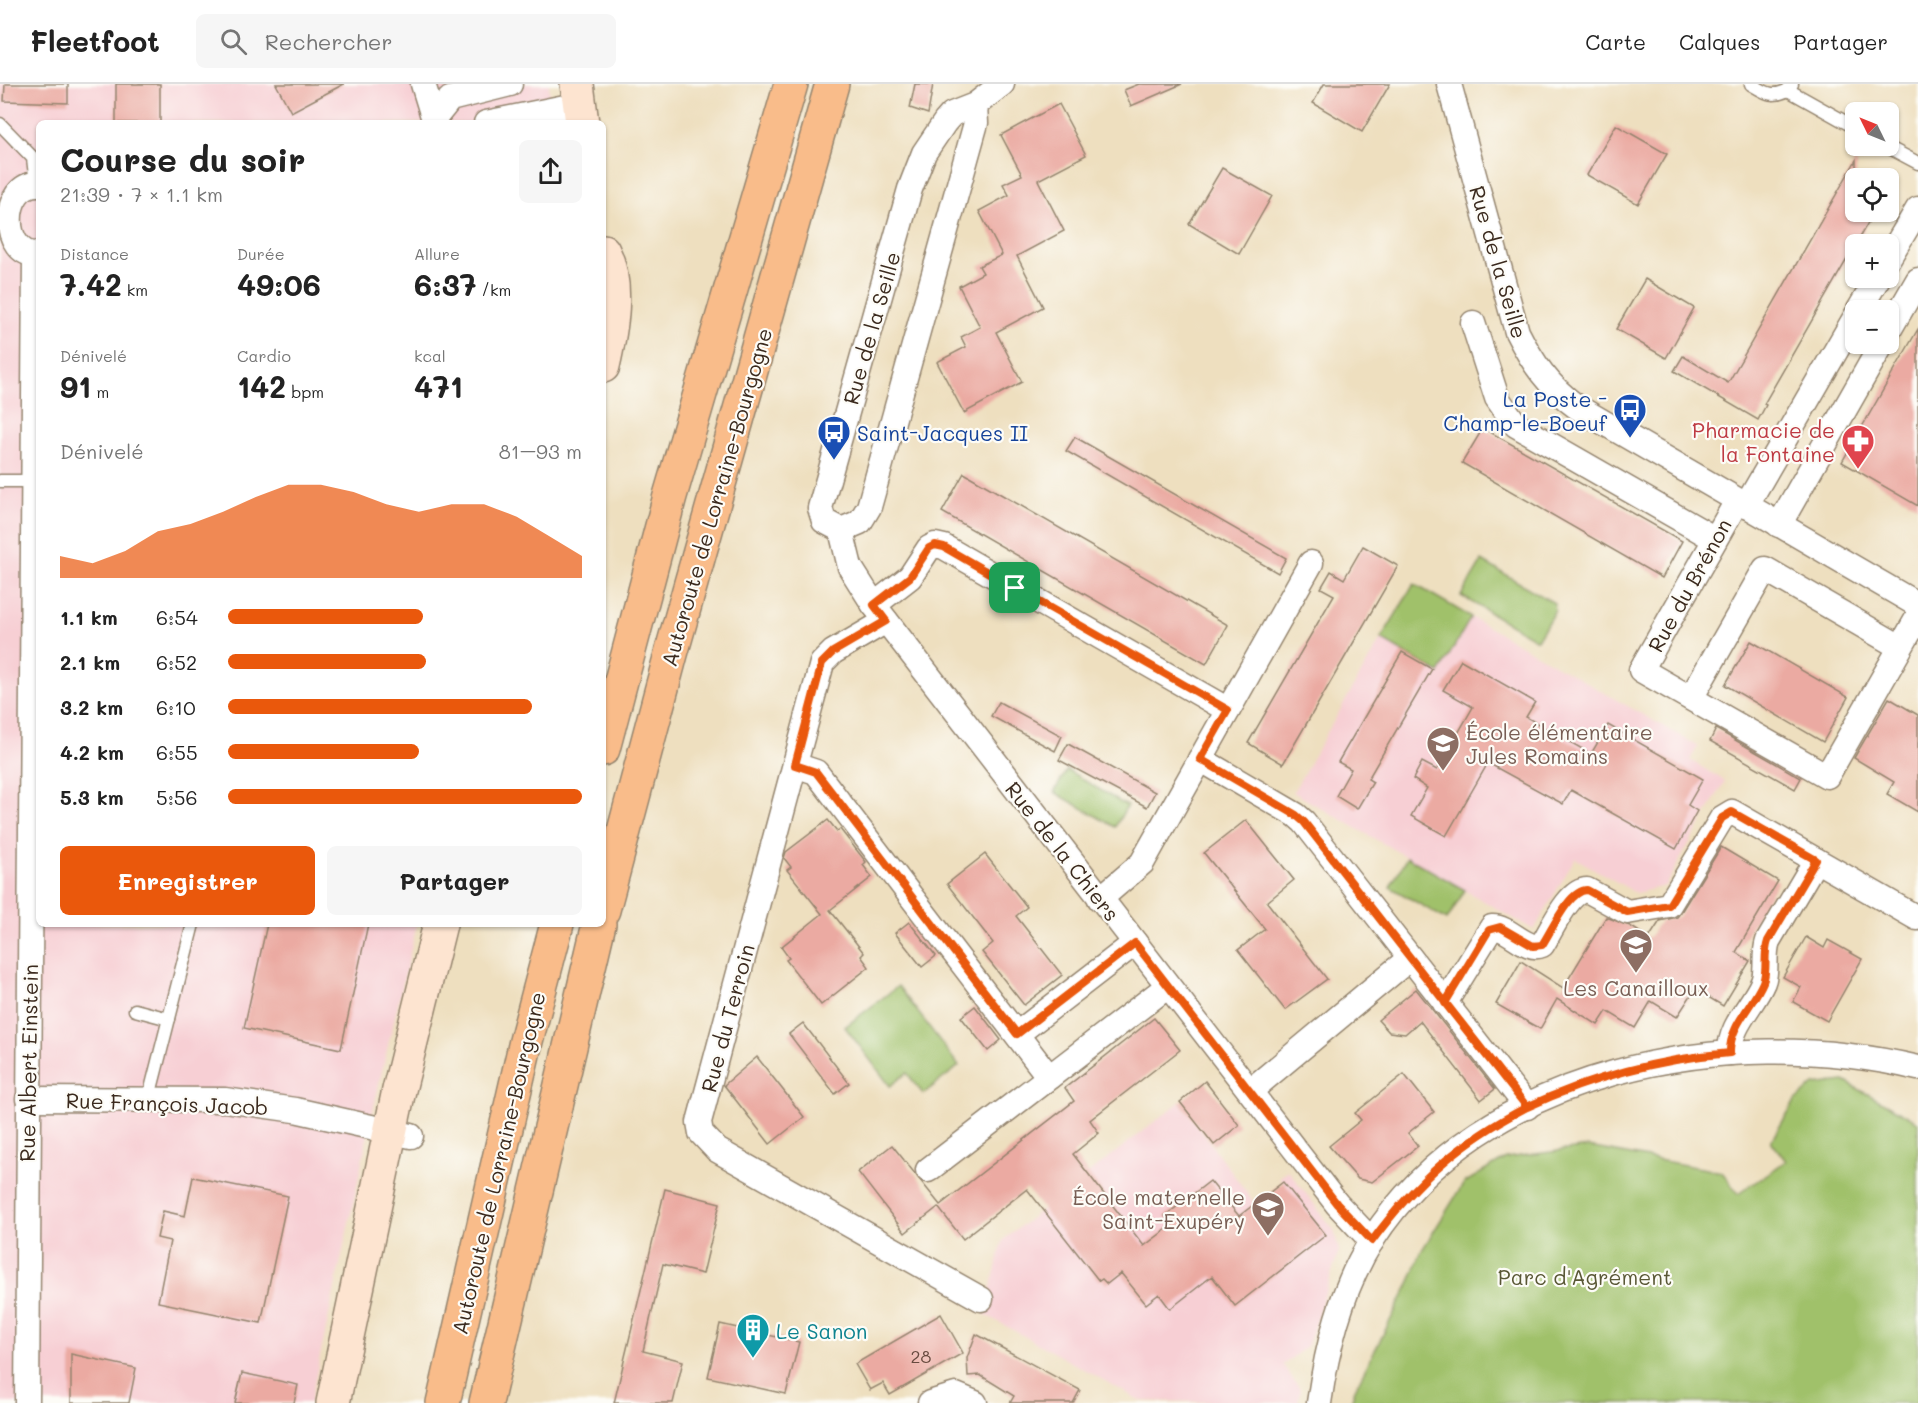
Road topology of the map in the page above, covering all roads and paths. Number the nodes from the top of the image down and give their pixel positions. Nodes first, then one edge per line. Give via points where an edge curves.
1 (423, 84) edge
2 (510, 84) edge
3 (791, 84) edge
4 (832, 84) edge
5 (1449, 84) edge
6 (1751, 84) edge
7 (1790, 87) edge
8 (985, 92) edge
9 (580, 104) edge
10 (432, 120) edge
11 (434, 120) edge
12 (501, 120) edge
13 (1845, 121) edge
14 (0, 124) edge
15 (924, 153) junction
16 (1899, 153) edge
17 (1918, 163) edge
18 (962, 171) junction
19 (36, 178) edge
20 (36, 184) edge
21 (1918, 209) edge
22 (0, 218) edge
23 (1899, 241) edge
24 (36, 254) edge
25 (606, 257) edge
26 (1918, 280) edge
27 (36, 311) edge
28 (1899, 313) edge
29 (1473, 323) dead end
30 (1845, 334) edge
31 (606, 348) edge
32 (1876, 354) edge
33 (0, 481) edge
34 (33, 481) junction
35 (1741, 503) junction
36 (1779, 525) junction
37 (841, 530) junction
38 (1715, 539) junction
39 (1311, 563) dead end
40 (1918, 605) edge
41 (880, 613) junction
42 (1918, 617) edge
43 (1900, 647) junction
44 (1691, 699) junction
45 (1228, 710) junction
46 (606, 738) edge
47 (1200, 759) junction
48 (795, 765) junction
49 (1816, 860) junction
50 (606, 899) edge
51 (1100, 899) junction
52 (1917, 918) edge
53 (192, 927) edge
54 (439, 927) edge
55 (456, 927) edge
56 (556, 927) edge
57 (599, 927) edge
58 (1135, 943) junction
59 (1410, 958) junction
60 (1168, 986) junction
61 (1445, 1003) junction
62 (135, 1010) dead end
63 (169, 1019) junction
64 (1017, 1034) junction
65 (1730, 1053) junction
66 (1918, 1068) edge
67 (1049, 1077) junction
68 (1250, 1091) junction
69 (28, 1099) junction
70 (148, 1101) junction
71 (1527, 1107) junction
72 (401, 1134) junction
73 (928, 1170) dead end
74 (1372, 1241) junction
75 (981, 1299) dead end
76 (27, 1403) edge
77 (333, 1403) edge
78 (356, 1403) edge
79 (443, 1403) edge
80 (486, 1403) edge
81 (930, 1403) edge
82 (975, 1403) edge
83 (1319, 1403) edge

1 - 10 street
2 - 11 street via 450,99
3 - 46 highway, Autoroute de Lorraine-Bourgogne via 670,496
4 - 50 highway, Autoroute de Lorraine-Bourgogne
5 - 35 street, Rue de la Seille via 1517,332 1531,359 1576,407
6 - 7 lane via 1771,96
7 - 13 lane
8 - 15 street, Rue de la Seille via 952,114
8 - 18 street, Rue de la Seille
9 - 12 street
14 - 19 lane via 33,158
15 - 18 street via 941,152
15 - 37 street, Rue de la Seille via 910,189 820,508 824,520
16 - 17 lane
18 - 37 street, Rue de la Seille via 869,507 860,522
20 - 22 street via 18,188 11,194
21 - 23 street
22 - 24 street via 10,243
25 - 31 main road via 611,267 612,294
26 - 28 street
27 - 34 street, Rue Albert Einstein
29 - 38 street via 1497,398 1516,425
30 - 35 street, Rue du Brénon
32 - 36 street
33 - 34 lane
34 - 69 street, Rue Albert Einstein
35 - 36 street, Rue de la Seille
35 - 38 street, Rue du Brénon
36 - 40 street, Rue de la Seille
37 - 41 street via 850,567
38 - 44 street, Rue du Brénon via 1641,670
39 - 45 street
41 - 45 street, Rue du Terroin via 929,548 944,547
41 - 48 street, Rue du Terroin via 822,663
41 - 51 street, Rue de la Chiers
42 - 43 street
43 - 44 street via 1827,776
43 - 44 street via 1765,569
45 - 47 street
47 - 51 street via 1142,863
47 - 59 street via 1296,815
48 - 64 street via 816,772
48 - 75 street, Rue du Terroin via 699,1122 701,1133 717,1150
49 - 52 street
49 - 61 street via 1738,814 1726,814 1669,905 1627,912 1581,890 1572,895 1542,945 1533,946 1500,927 1492,927
49 - 65 street via 1768,941 1763,981 1729,1040
51 - 58 street, Rue de la Chiers
53 - 63 lane
54 - 72 main road
55 - 72 main road
56 - 79 highway, Autoroute de Lorraine-Bourgogne via 526,1041
57 - 80 highway, Autoroute de Lorraine-Bourgogne
58 - 60 street, Rue de la Chiers
58 - 64 street
59 - 61 street
59 - 68 street
60 - 67 street
60 - 68 street, Rue de la Chiers
61 - 71 street
62 - 63 lane
63 - 70 lane
64 - 67 street
65 - 66 street via 1833,1053
65 - 71 street via 1644,1065 1589,1081
67 - 73 street
68 - 74 street, Rue de la Chiers via 1337,1204
69 - 70 street, Rue François Jacob
69 - 76 street, Rue Albert Einstein
70 - 72 street, Rue François Jacob via 225,1100 263,1104
71 - 74 street via 1473,1137 1441,1162 1408,1195
72 - 77 main road
72 - 78 main road
74 - 83 street via 1354,1275 1334,1329
81 - 82 street via 956,1395

